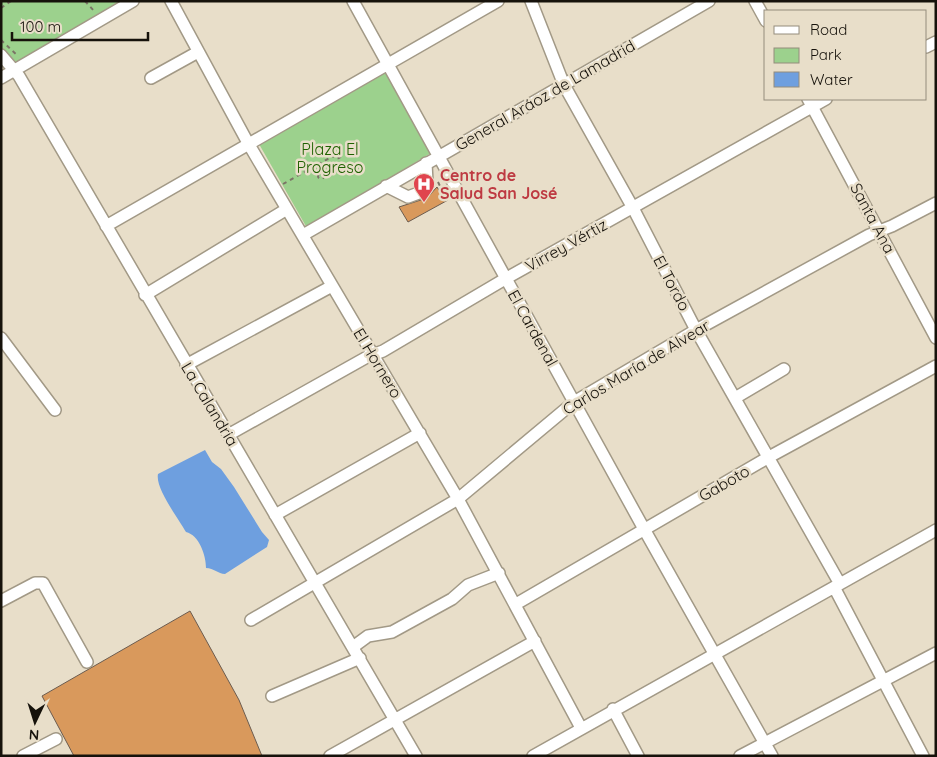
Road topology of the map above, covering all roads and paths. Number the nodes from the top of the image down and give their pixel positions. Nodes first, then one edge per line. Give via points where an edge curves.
1 (10, 1) edge
2 (85, 1) edge
3 (133, 1) edge
4 (171, 1) edge
5 (353, 1) edge
6 (498, 1) edge
7 (531, 1) edge
8 (708, 1) edge
9 (755, 1) edge
10 (1, 8) edge
11 (96, 13) dead end
12 (764, 17) edge
13 (198, 52) junction
14 (1, 55) edge
15 (389, 64) junction
16 (15, 69) junction
17 (1, 78) edge
18 (151, 78) dead end
19 (564, 85) junction
20 (810, 102) edge
21 (248, 143) junction
22 (439, 155) junction
23 (333, 156) dead end
24 (426, 163) junction
25 (315, 166) junction
26 (319, 174) dead end
27 (386, 186) junction
28 (275, 188) junction
29 (936, 203) edge
30 (633, 208) junction
31 (287, 209) junction
32 (106, 226) junction
33 (880, 230) junction
34 (303, 234) junction
35 (506, 279) junction
36 (332, 286) junction
37 (145, 295) junction
38 (696, 330) junction
39 (1, 338) edge
40 (936, 338) edge
41 (374, 355) junction
42 (186, 365) junction
43 (936, 366) edge
44 (784, 369) dead end
45 (735, 398) junction
46 (574, 402) junction
47 (55, 410) dead end
48 (420, 433) junction
49 (228, 435) junction
50 (769, 457) junction
51 (458, 499) junction
52 (275, 515) junction
53 (644, 529) junction
54 (936, 530) edge
55 (498, 574) junction
56 (314, 584) junction
57 (837, 586) junction
58 (1, 601) edge
59 (516, 604) junction
60 (251, 620) dead end
61 (536, 641) junction
62 (353, 647) junction
63 (715, 653) junction
64 (936, 653) edge
65 (360, 658) junction
66 (87, 662) dead end
67 (883, 681) junction
68 (272, 696) dead end
69 (614, 709) junction
70 (395, 719) junction
71 (581, 728) junction
72 (56, 739) dead end
73 (766, 742) junction
74 (23, 756) edge
75 (330, 756) edge
76 (416, 756) edge
77 (533, 756) edge
78 (638, 756) edge
79 (740, 756) edge
80 (772, 756) edge
81 (923, 756) edge

1 - 10 path
2 - 11 path
3 - 16 street
4 - 13 street, El Hornero
5 - 15 street, El Cardenal
6 - 15 street
7 - 19 street, El Tordo
8 - 19 street, General Aráoz de Lamadrid
9 - 12 street
13 - 18 street
13 - 21 street, El Hornero
14 - 16 street, La Calandria
15 - 21 street
15 - 22 street, El Cardenal
16 - 17 street
16 - 32 street, La Calandria
19 - 22 street, General Aráoz de Lamadrid
19 - 30 street, El Tordo
20 - 30 street, Virrey Vértiz
20 - 33 street, Santa Ana
21 - 28 street, El Hornero
21 - 32 street
22 - 24 street, General Aráoz de Lamadrid
22 - 35 street, El Cardenal
23 - 25 path
24 - 27 street, General Aráoz de Lamadrid
24 - 27 street via 424,191 408,198
25 - 26 path
25 - 28 path
27 - 34 street, General Aráoz de Lamadrid
28 - 31 street, El Hornero
29 - 33 street, Carlos María de Alvear
30 - 35 street, Virrey Vértiz
30 - 38 street, El Tordo
31 - 34 street, El Hornero
31 - 37 street
32 - 37 street, La Calandria
33 - 38 street, Carlos María de Alvear
33 - 40 street, Santa Ana
34 - 36 street, El Hornero
35 - 41 street, Virrey Vértiz
35 - 46 street, El Cardenal
36 - 41 street, El Hornero
36 - 42 street
37 - 42 street, La Calandria
38 - 45 street, El Tordo
38 - 46 street, Carlos María de Alvear
39 - 47 street
41 - 48 street, El Hornero
41 - 49 street, Virrey Vértiz
42 - 49 street, La Calandria
43 - 50 street, Gaboto
44 - 45 street
45 - 50 street, El Tordo
46 - 51 street, Carlos María de Alvear
46 - 53 street, El Cardenal
48 - 51 street, El Hornero
48 - 52 street
49 - 52 street, La Calandria
50 - 53 street, Gaboto
50 - 57 street, El Tordo
51 - 55 street, El Hornero
51 - 56 street, Carlos María de Alvear
52 - 56 street, La Calandria
53 - 59 street, Gaboto
53 - 63 street, El Cardenal
54 - 57 street
55 - 59 street, El Hornero
55 - 62 street via 468,585 452,599 392,632 368,636
56 - 60 street, Carlos María de Alvear
56 - 62 street, La Calandria
57 - 63 street
57 - 67 street, El Tordo
58 - 66 street via 35,583 43,583
59 - 61 street, El Hornero
61 - 70 street
61 - 71 street, El Hornero
62 - 65 street, La Calandria
63 - 69 street
63 - 73 street, El Cardenal
64 - 67 street
65 - 68 street
65 - 70 street, La Calandria
67 - 73 street
67 - 81 street, El Tordo
69 - 71 street
69 - 78 street
70 - 75 street
70 - 76 street, La Calandria
71 - 77 street
72 - 74 street
73 - 79 street
73 - 80 street, El Cardenal

